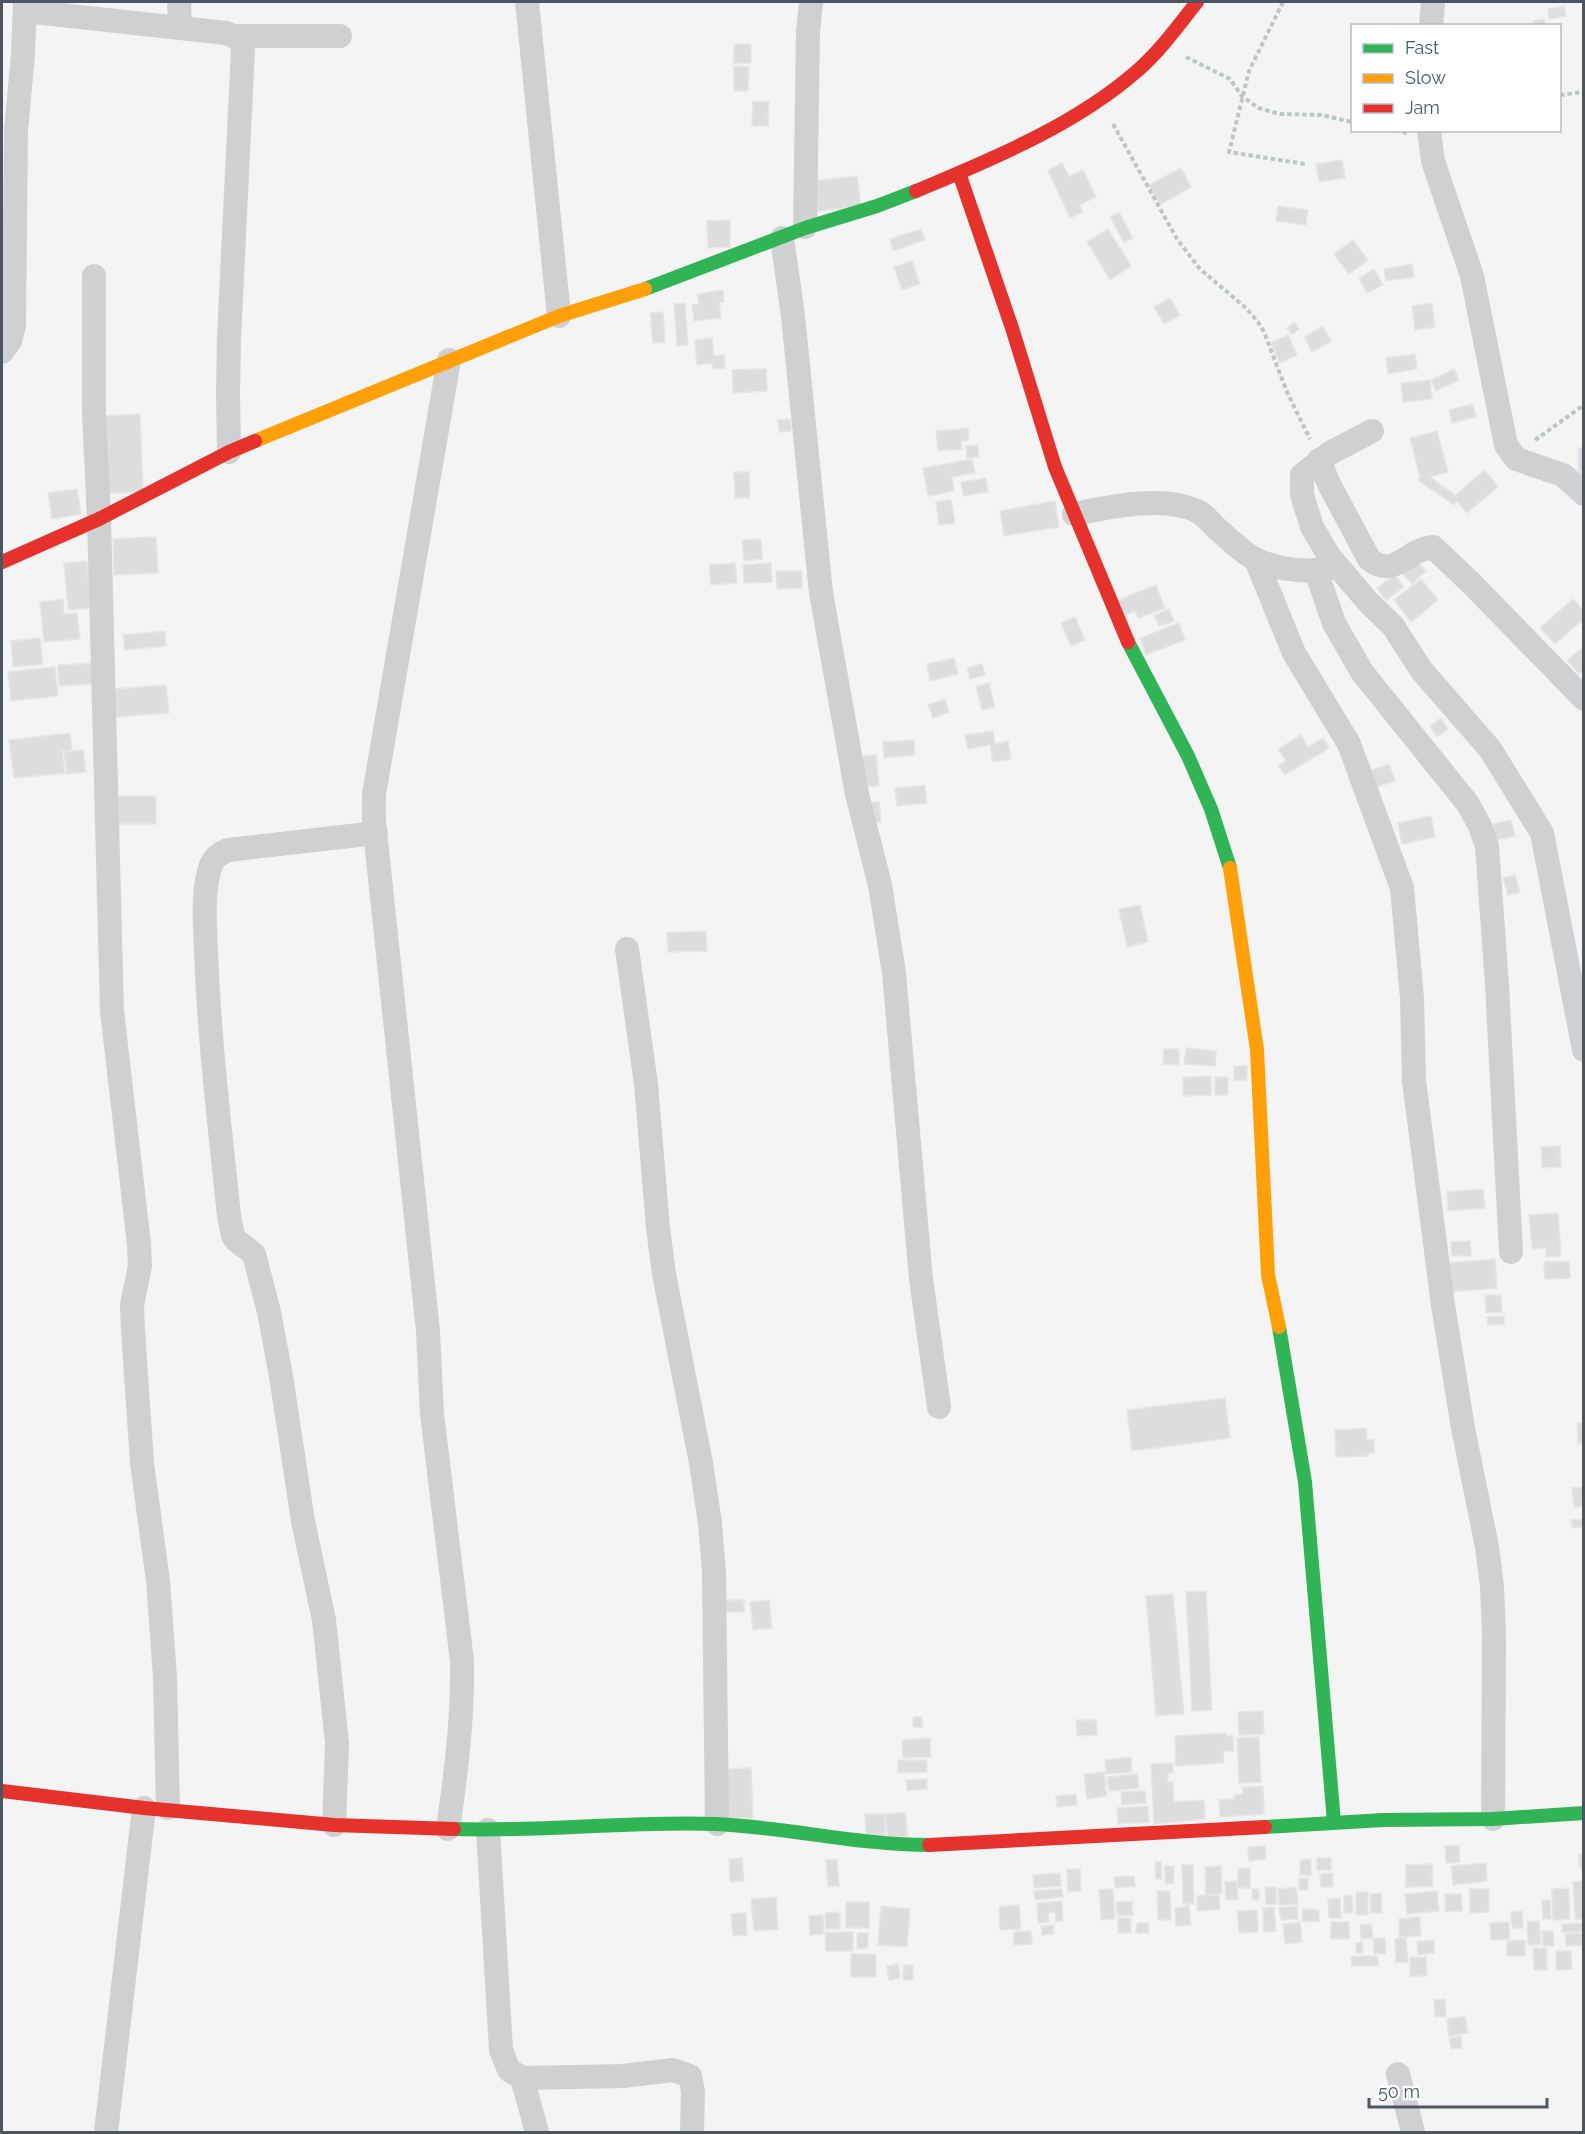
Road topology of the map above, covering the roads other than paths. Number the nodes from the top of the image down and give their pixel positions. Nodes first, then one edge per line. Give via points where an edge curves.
1 (179, 2) edge
2 (527, 2) edge
3 (811, 2) edge
4 (1197, 2) edge
5 (1433, 2) edge
6 (25, 6) edge
7 (1431, 24) edge
8 (180, 27) junction
9 (235, 36) junction
10 (340, 36) dead end
11 (1428, 132) edge
12 (959, 173) junction
13 (805, 227) junction
14 (782, 238) junction
15 (94, 276) dead end
16 (559, 316) junction
17 (2, 352) edge
18 (450, 360) junction
19 (1372, 431) dead end
20 (230, 452) junction
21 (1319, 460) junction
22 (1584, 494) edge
23 (1074, 514) junction
24 (99, 519) junction
25 (1256, 560) junction
26 (2, 562) edge
27 (1327, 569) junction
28 (1584, 699) edge
29 (375, 833) junction
30 (627, 949) dead end
31 (1584, 1050) edge
32 (1511, 1252) dead end
33 (939, 1407) dead end
34 (2, 1791) edge
35 (144, 1808) junction
36 (168, 1808) junction
37 (1584, 1813) edge
38 (1493, 1819) junction
39 (1334, 1822) junction
40 (717, 1824) junction
41 (334, 1825) junction
42 (448, 1829) junction
43 (488, 1830) junction
44 (1398, 2074) dead end
45 (522, 2078) junction
46 (106, 2133) edge
47 (537, 2133) edge
48 (692, 2133) edge
49 (1413, 2133) edge

1 - 8 street
2 - 16 street
3 - 13 street
4 - 12 street via 1137,71 1100,99 1041,135
5 - 7 street
6 - 8 street
6 - 17 street via 16,131 14,325
8 - 9 street
9 - 10 street
9 - 20 street via 241,40 243,49 228,395
11 - 22 street via 1433,161 1472,276 1506,445 1515,459 1563,475
12 - 13 street via 877,206
12 - 23 street
13 - 14 street
14 - 16 street via 631,294
14 - 33 street via 821,593 856,794 880,885 894,973 921,1279
15 - 24 street
16 - 18 street
18 - 20 street
18 - 29 street via 374,794
19 - 21 street
20 - 24 street
21 - 27 street via 1302,475 1302,495 1312,527 1329,556
21 - 28 street via 1369,559 1378,567 1388,568 1422,548 1433,548
23 - 25 street via 1127,505 1184,506 1199,512
23 - 39 street via 1123,633 1188,756 1229,863 1257,1050 1268,1275 1305,1482
24 - 26 street
24 - 36 street via 112,1011 139,1244 133,1330 142,1463 158,1581
25 - 27 street via 1276,567
25 - 38 street via 1294,653 1349,744 1402,888 1412,999 1414,1081 1443,1305 1492,1586
27 - 31 street via 1393,626 1422,671 1490,749 1542,833
27 - 32 street via 1334,623 1362,672 1468,804 1487,846
29 - 41 street via 228,850 218,855 208,883 205,927 229,1216 233,1236 254,1254 269,1312 303,1521 324,1620 337,1743
29 - 42 street via 428,1331 432,1414 462,1661 460,1735
30 - 40 street via 646,1084 664,1274 710,1523
34 - 35 street
35 - 36 street
35 - 46 street
36 - 41 street
37 - 38 street
38 - 39 street
39 - 40 street via 949,1845 867,1842
40 - 43 street
41 - 42 street
42 - 43 street
43 - 45 street via 501,2050 509,2070
44 - 49 street
45 - 47 street
45 - 48 street via 623,2076 673,2070 690,2076

